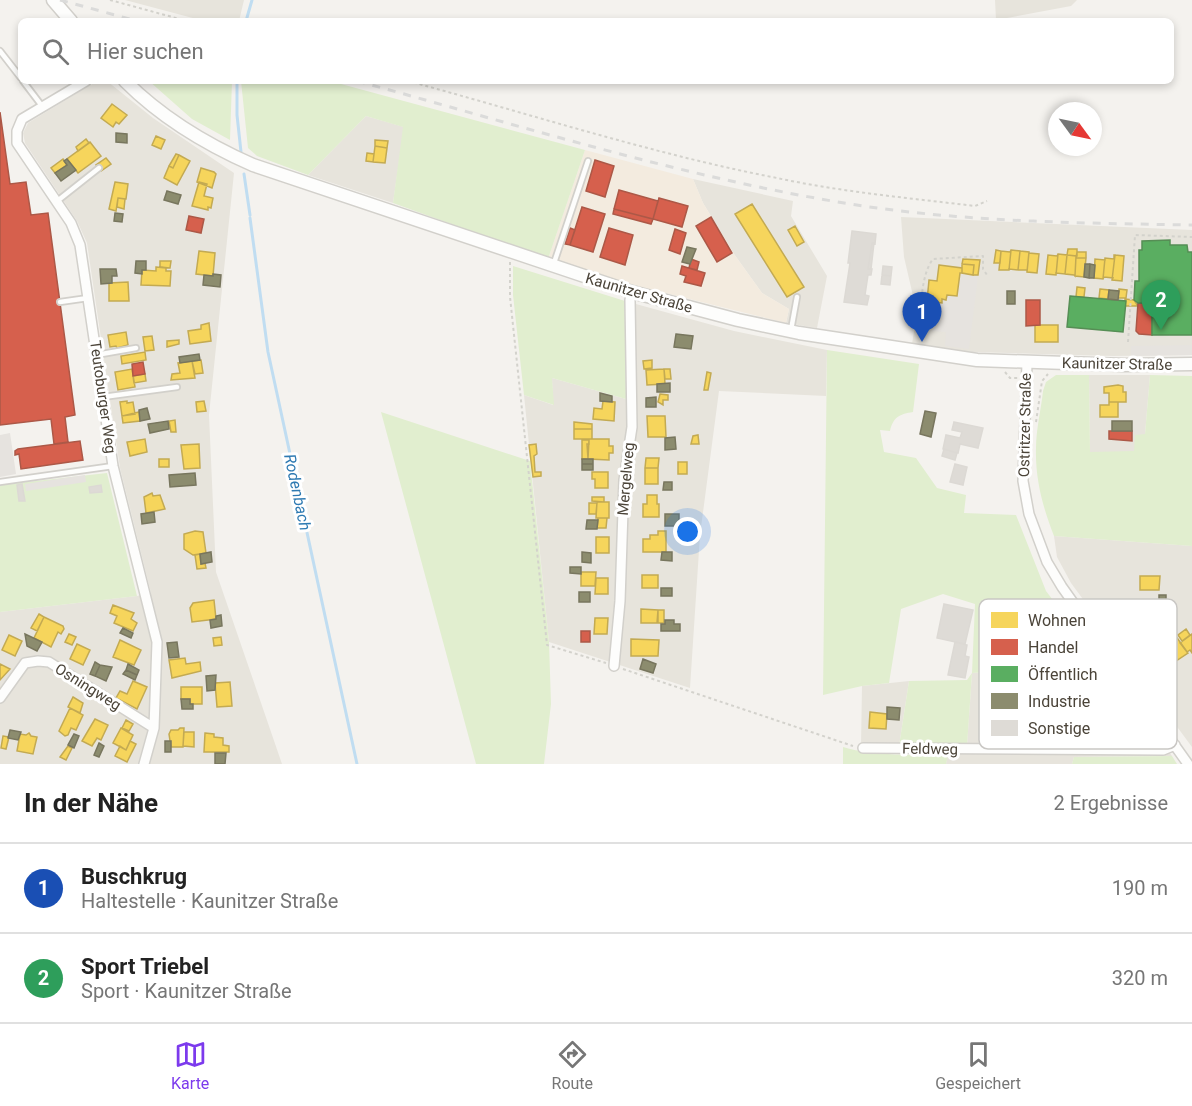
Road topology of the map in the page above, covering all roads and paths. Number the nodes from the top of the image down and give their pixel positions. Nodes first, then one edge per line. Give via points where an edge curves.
1 (53, 0) edge
2 (110, 0) edge
3 (68, 18) edge
4 (176, 18) edge
5 (0, 51) edge
6 (18, 75) edge
7 (25, 84) edge
8 (81, 84) edge
9 (129, 84) edge
10 (419, 84) edge
11 (42, 106) junction
12 (588, 161) dead end
13 (99, 168) dead end
14 (987, 201) dead end
15 (56, 202) junction
16 (1192, 237) edge
17 (512, 254) junction
18 (552, 267) junction
19 (987, 275) dead end
20 (632, 292) junction
21 (797, 297) dead end
22 (88, 298) junction
23 (60, 302) dead end
24 (919, 322) dead end
25 (791, 332) junction
26 (1128, 342) dead end
27 (136, 348) dead end
28 (96, 355) junction
29 (1027, 363) junction
30 (1192, 364) edge
31 (1042, 381) dead end
32 (177, 387) dead end
33 (103, 397) junction
34 (1035, 425) dead end
35 (113, 466) junction
36 (0, 482) edge
37 (1071, 599) edge
38 (614, 666) junction
39 (0, 698) edge
40 (154, 728) junction
41 (863, 748) joint
42 (1177, 748) edge
43 (979, 749) edge
44 (1013, 749) edge
45 (1165, 749) edge
46 (144, 764) edge
47 (1188, 764) edge

1 - 3 street
2 - 4 path
5 - 6 lane
7 - 11 lane
8 - 11 street, Teutoburger Weg
9 - 17 street, Kaunitzer Straße via 166,116 222,152
10 - 14 path via 688,158 776,178 975,206
11 - 15 street, Teutoburger Weg via 22,118 17,143
12 - 18 lane
13 - 15 lane
15 - 22 street, Teutoburger Weg via 81,245
16 - 26 path via 1135,235
17 - 18 street, Kaunitzer Straße
17 - 38 path via 510,297 546,645
18 - 20 street, Kaunitzer Straße
19 - 24 path via 982,269 983,256 933,259 924,281
20 - 25 street, Kaunitzer Straße
20 - 38 street, Mergelweg via 632,427 624,480
21 - 25 lane
22 - 23 lane
22 - 28 street, Teutoburger Weg
25 - 29 street, Kaunitzer Straße via 977,360
27 - 28 lane
28 - 33 street, Teutoburger Weg
29 - 30 street, Kaunitzer Straße
29 - 37 street, Ostritzer Straße via 1023,480 1029,514 1047,562
31 - 34 path
32 - 33 lane
33 - 35 street, Teutoburger Weg
35 - 36 lane
35 - 40 street, Teutoburger Weg via 157,642
38 - 41 path
39 - 40 street, Osningweg via 25,663 49,662
40 - 46 street, Teutoburger Weg
41 - 43 street, Feldweg
42 - 47 street, Ostritzer Straße
44 - 45 street, Feldweg

